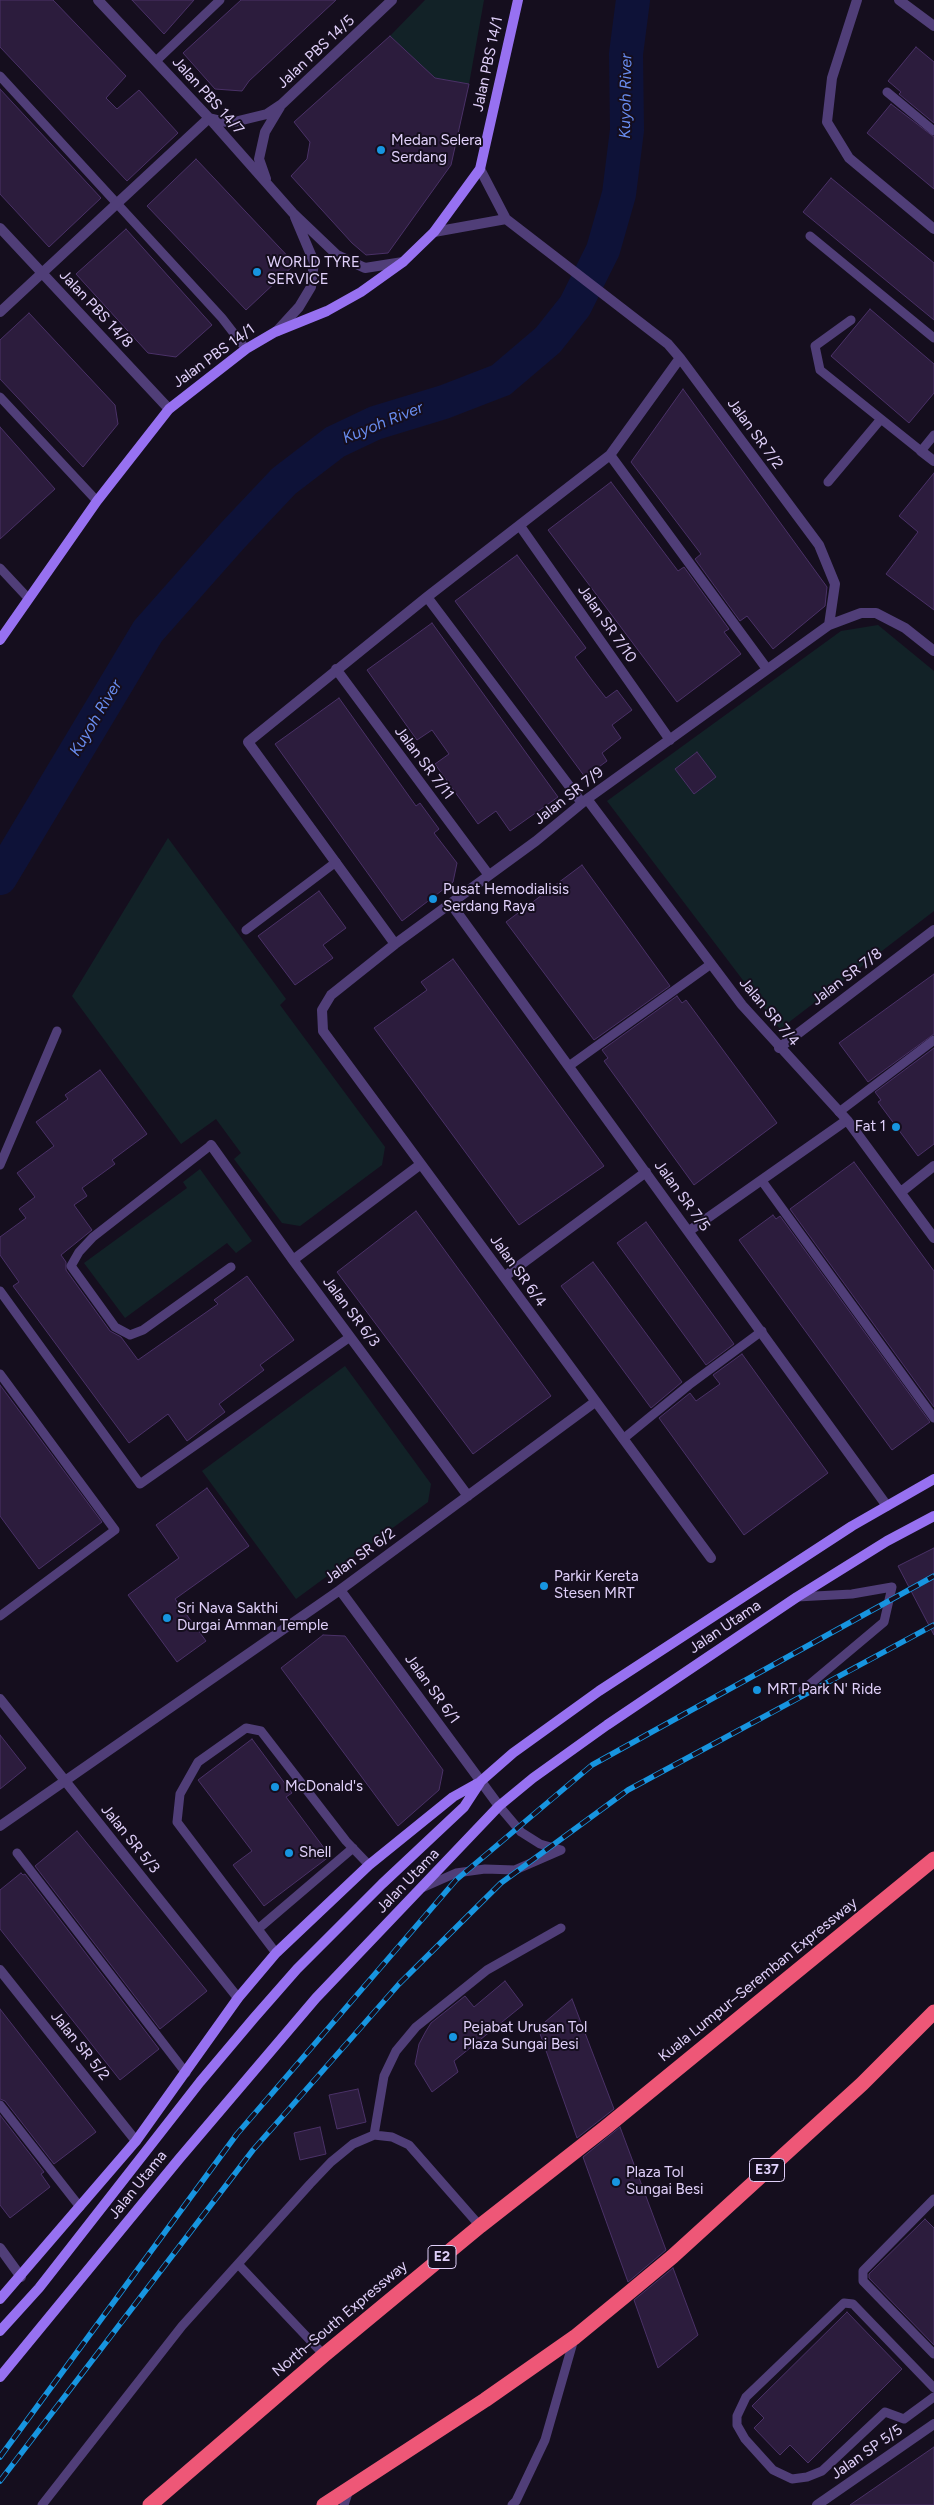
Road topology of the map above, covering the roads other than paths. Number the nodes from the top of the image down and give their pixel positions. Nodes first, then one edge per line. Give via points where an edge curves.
1 (98, 0) edge
2 (220, 0) edge
3 (392, 0) edge
4 (518, 0) edge
5 (857, 0) edge
6 (899, 0) edge
7 (934, 26) edge
8 (156, 61) junction
9 (0, 76) edge
10 (886, 92) dead end
11 (282, 104) junction
12 (209, 118) junction
13 (934, 131) edge
14 (480, 169) junction
15 (267, 184) junction
16 (117, 204) junction
17 (293, 214) junction
18 (506, 219) junction
19 (0, 228) edge
20 (934, 228) edge
21 (434, 232) junction
22 (810, 236) dead end
23 (403, 262) junction
24 (42, 273) junction
25 (0, 312) edge
26 (851, 320) dead end
27 (275, 332) junction
28 (934, 338) edge
29 (246, 349) junction
30 (680, 358) junction
31 (0, 397) edge
32 (169, 409) junction
33 (881, 419) junction
34 (934, 434) edge
35 (921, 451) junction
36 (610, 455) junction
37 (934, 461) edge
38 (828, 482) dead end
39 (97, 501) junction
40 (520, 526) junction
41 (0, 568) edge
42 (427, 597) junction
43 (28, 598) junction
44 (829, 625) junction
45 (0, 640) edge
46 (934, 650) edge
47 (336, 669) junction
48 (767, 669) junction
49 (670, 740) junction
50 (585, 801) junction
51 (336, 862) junction
52 (488, 874) junction
53 (451, 904) junction
54 (246, 930) dead end
55 (934, 930) edge
56 (395, 944) junction
57 (711, 964) junction
58 (331, 995) joint
59 (57, 1031) dead end
60 (934, 1040) edge
61 (779, 1048) junction
62 (569, 1066) junction
63 (839, 1112) junction
64 (847, 1120) junction
65 (211, 1145) joint
66 (420, 1164) junction
67 (0, 1165) edge
68 (934, 1166) edge
69 (646, 1172) junction
70 (762, 1180) junction
71 (901, 1192) junction
72 (689, 1231) junction
73 (934, 1238) edge
74 (293, 1260) junction
75 (231, 1267) dead end
76 (504, 1277) junction
77 (0, 1292) edge
78 (762, 1331) junction
79 (350, 1337) junction
80 (0, 1374) edge
81 (595, 1402) junction
82 (934, 1418) edge
83 (623, 1439) junction
84 (934, 1479) edge
85 (468, 1496) junction
86 (887, 1506) junction
87 (934, 1516) edge
88 (711, 1558) dead end
89 (340, 1590) junction
90 (797, 1597) junction
91 (0, 1616) edge
92 (803, 1690) dead end
93 (0, 1699) edge
94 (64, 1780) junction
95 (481, 1781) junction
96 (500, 1806) junction
97 (0, 1826) edge
98 (353, 1848) junction
99 (17, 1853) dead end
100 (934, 1859) edge
101 (369, 1865) junction
102 (422, 1888) junction
103 (561, 1928) dead end
104 (258, 1929) junction
105 (276, 1953) junction
106 (0, 1970) edge
107 (238, 1998) junction
108 (934, 2012) edge
109 (186, 2073) junction
110 (0, 2105) edge
111 (605, 2128) joint
112 (374, 2135) junction
113 (136, 2141) junction
114 (934, 2199) edge
115 (80, 2207) junction
116 (480, 2226) junction
117 (0, 2248) edge
118 (238, 2264) junction
119 (21, 2277) junction
120 (0, 2299) edge
121 (0, 2331) edge
122 (575, 2336) junction
123 (934, 2354) edge
124 (324, 2355) junction
125 (0, 2377) edge
126 (934, 2388) edge
127 (934, 2397) edge
128 (934, 2424) edge
129 (350, 2488) junction
130 (42, 2505) edge
131 (150, 2505) edge
132 (324, 2505) edge
133 (344, 2505) edge
134 (512, 2505) edge
135 (817, 2505) edge

1 - 8 street, Jalan PBS 14/7
2 - 8 lane
3 - 11 street, Jalan PBS 14/5
4 - 14 street, Jalan PBS 14/1
5 - 20 street via 832,78 827,122 849,158
6 - 7 street
8 - 12 street, Jalan PBS 14/7
9 - 16 lane
10 - 13 lane
11 - 12 street via 267,114 230,123
11 - 15 street via 265,132 259,159
12 - 15 street, Jalan PBS 14/7
12 - 16 street
14 - 18 street, Jalan SR 7/2
14 - 21 street, Jalan PBS 14/1
15 - 17 street, Jalan PBS 14/7
16 - 24 street
16 - 29 lane via 222,318
17 - 23 street, Jalan PBS 14/7 via 337,255 365,268
17 - 27 street, Jalan PBS 14/7 via 314,262 311,287
18 - 21 street
18 - 30 street, Jalan SR 7/2 via 668,344
19 - 24 street, Jalan PBS 14/8
21 - 23 street, Jalan PBS 14/1
22 - 28 lane
23 - 27 street, Jalan PBS 14/1 via 361,292
24 - 25 street
24 - 32 street, Jalan PBS 14/8
26 - 33 lane via 815,346 820,370
27 - 29 street, Jalan PBS 14/1
29 - 32 street, Jalan PBS 14/1
30 - 36 street
30 - 44 street, Jalan SR 7/2 via 819,545 835,584
31 - 39 lane
32 - 39 street, Jalan PBS 14/1
33 - 35 lane
33 - 38 lane
34 - 35 lane
35 - 37 street
36 - 40 street
36 - 48 street
39 - 43 street, Jalan PBS 14/1
40 - 42 street
40 - 49 street, Jalan SR 7/10
41 - 43 lane
42 - 47 street
42 - 50 street, Jalan SR 7/4
43 - 45 street, Jalan PBS 14/1
44 - 46 street via 861,613 876,613 905,628
44 - 48 street, Jalan SR 7/9
47 - 51 street via 248,742
47 - 52 street, Jalan SR 7/11
48 - 49 street, Jalan SR 7/9
49 - 50 street, Jalan SR 7/9
50 - 52 street, Jalan SR 7/9
50 - 57 street, Jalan SR 7/4
51 - 54 lane
51 - 56 street
52 - 53 street, Jalan SR 7/9
53 - 56 street, Jalan SR 7/9
53 - 62 street, Jalan SR 7/5
55 - 61 street, Jalan SR 7/8
56 - 58 street, Jalan SR 7/9
57 - 61 street, Jalan SR 7/4
57 - 62 lane
58 - 66 street, Jalan SR 6/4 via 322,1010 323,1031
59 - 67 lane
60 - 63 lane
61 - 63 street, Jalan SR 7/4
62 - 69 street, Jalan SR 7/5
63 - 64 street, Jalan SR 7/4
64 - 70 street
64 - 71 street, Jalan SR 7/4
65 - 74 street, Jalan SR 6/3
65 - 75 lane via 93,1237 71,1266 116,1327 130,1335 143,1330
66 - 74 street
66 - 76 street, Jalan SR 6/4
68 - 71 street
69 - 72 street, Jalan SR 7/5
69 - 76 street
70 - 72 street
70 - 82 lane
71 - 73 street, Jalan SR 7/4
72 - 78 street, Jalan SR 7/5
74 - 79 street, Jalan SR 6/3
76 - 81 street, Jalan SR 6/4
77 - 79 lane via 140,1484
78 - 83 lane
78 - 86 street, Jalan SR 7/5
79 - 85 street, Jalan SR 6/3
80 - 91 lane via 115,1530
81 - 83 street, Jalan SR 6/4
81 - 85 street, Jalan SR 6/2
83 - 88 street, Jalan SR 6/4
84 - 86 street, Jalan Utama
85 - 89 street, Jalan SR 6/2
86 - 95 street, Jalan Utama via 599,1691 513,1753
87 - 90 street, Jalan Utama
89 - 94 street, Jalan SR 6/2
89 - 95 street, Jalan SR 6/1
90 - 92 lane via 852,1594 892,1587 884,1622
90 - 96 street, Jalan Utama via 607,1725
93 - 94 street, Jalan SR 5/3
94 - 97 street, Jalan SR 6/2
94 - 107 street, Jalan SR 5/3
95 - 96 street, Jalan SR 6/1
95 - 101 street via 453,1797
95 - 121 street, Jalan Utama via 464,1807 382,1884 254,2018 39,2288
96 - 102 street, Jalan Utama
96 - 102 lane via 521,1832 540,1844 561,1850 515,1870 485,1869 456,1873
98 - 101 lane
98 - 104 lane
98 - 104 lane via 261,1731 246,1728 198,1762 180,1794 177,1822
99 - 109 lane
100 - 111 highway, Kuala Lumpur–Seremban Expressway
101 - 105 street
102 - 125 street, Jalan Utama via 316,1998
103 - 112 lane via 487,1970 416,2027 396,2051 384,2076
104 - 105 lane
105 - 107 street
106 - 113 street, Jalan SR 5/2
107 - 109 street
108 - 122 highway, E37 via 855,2090 672,2257
109 - 113 street
110 - 115 lane
111 - 116 highway, North–South Expressway / E2
112 - 116 lane via 392,2137 409,2145
112 - 118 lane via 353,2144 331,2162
113 - 115 street
114 - 123 lane via 863,2271 863,2281
115 - 119 street
116 - 124 highway, North–South Expressway / E2
117 - 119 street
118 - 124 lane
118 - 130 lane via 182,2326
119 - 120 street
122 - 129 highway via 485,2400
122 - 134 lane via 545,2440
124 - 131 highway, North–South Expressway / E2
126 - 127 lane via 853,2304 844,2303 746,2397 737,2416 737,2425 773,2470 792,2479 807,2477 822,2471 885,2412 904,2419
128 - 135 street, Jalan SP 5/5
129 - 132 highway
129 - 133 lane

